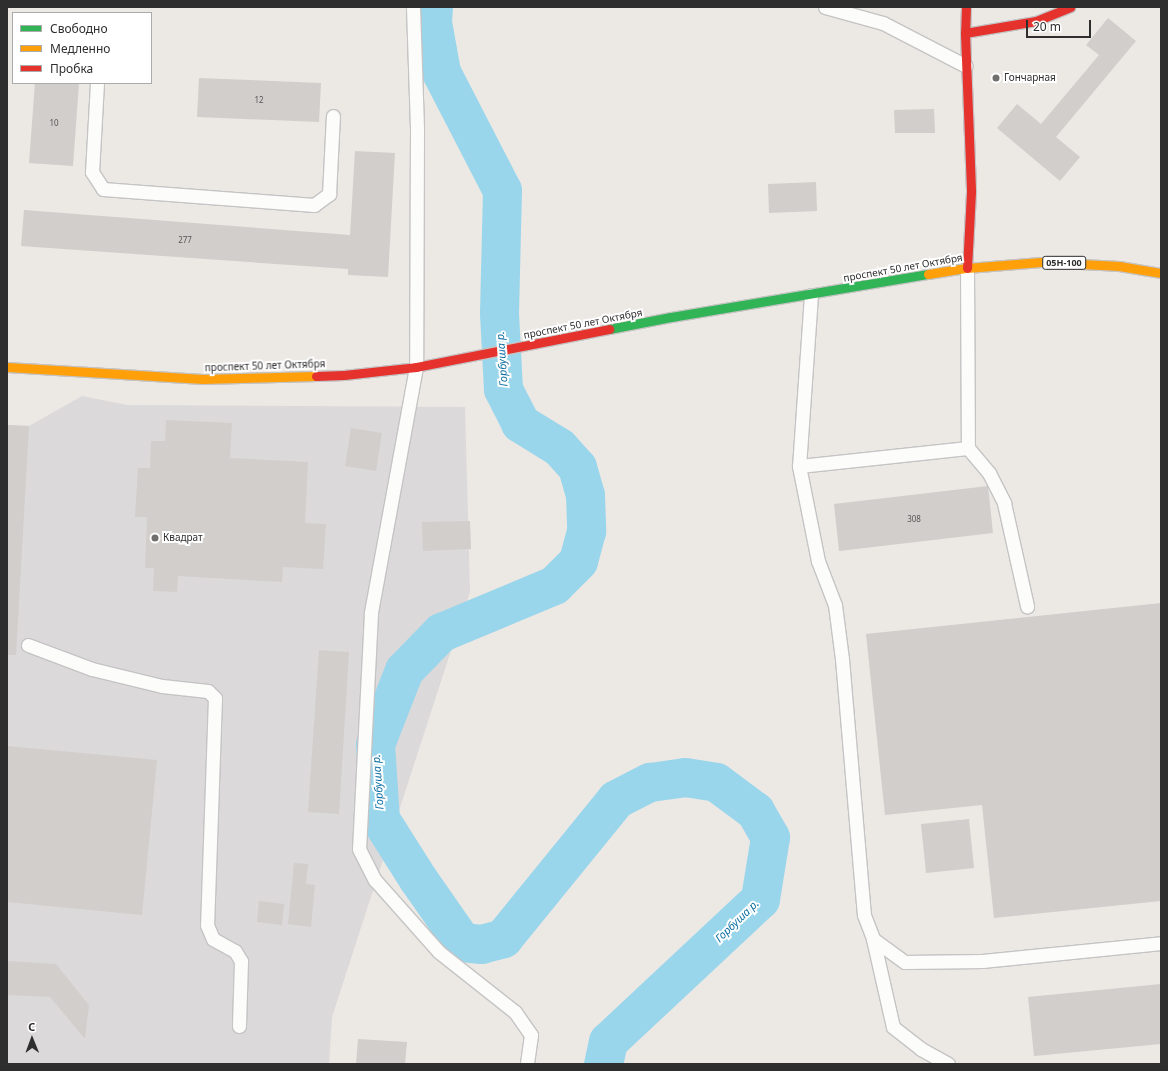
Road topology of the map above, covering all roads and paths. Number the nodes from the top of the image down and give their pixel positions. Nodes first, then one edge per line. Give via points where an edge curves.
1 (414, 7) edge
2 (825, 7) edge
3 (966, 7) edge
4 (1070, 7) edge
5 (965, 33) junction
6 (966, 66) junction
7 (97, 84) edge
8 (333, 116) dead end
9 (967, 268) junction
10 (1161, 274) edge
11 (811, 295) junction
12 (7, 367) edge
13 (416, 368) junction
14 (968, 448) junction
15 (799, 466) junction
16 (1027, 606) dead end
17 (28, 645) dead end
18 (873, 940) junction
19 (1161, 943) edge
20 (239, 1026) dead end
21 (527, 1064) edge
22 (948, 1064) edge

1 - 13 lane via 417,129
2 - 6 lane via 883,23
3 - 5 main road
4 - 5 main road via 1036,20
5 - 6 main road
6 - 9 main road via 971,192
7 - 8 lane via 92,172 103,189 314,205 329,194
9 - 10 main road, проспект 50 лет Октября / 05Н-100 via 1041,262 1119,266
9 - 11 main road, проспект 50 лет Октября / 05Н-100
9 - 14 lane
11 - 13 main road, проспект 50 лет Октября / 05Н-100 via 671,317
11 - 15 lane
12 - 13 main road, проспект 50 лет Октября / 05Н-100 via 203,379 344,374
13 - 21 lane via 371,613 359,848 375,880 439,952 515,1012 531,1035
14 - 15 lane
14 - 16 lane via 989,473 1004,503
15 - 18 lane via 818,561 835,605 864,915
17 - 20 lane via 92,669 162,686 208,691 215,698 207,925 213,939 235,951 241,961
18 - 19 lane via 905,962 982,961
18 - 22 lane via 893,1028 921,1049

